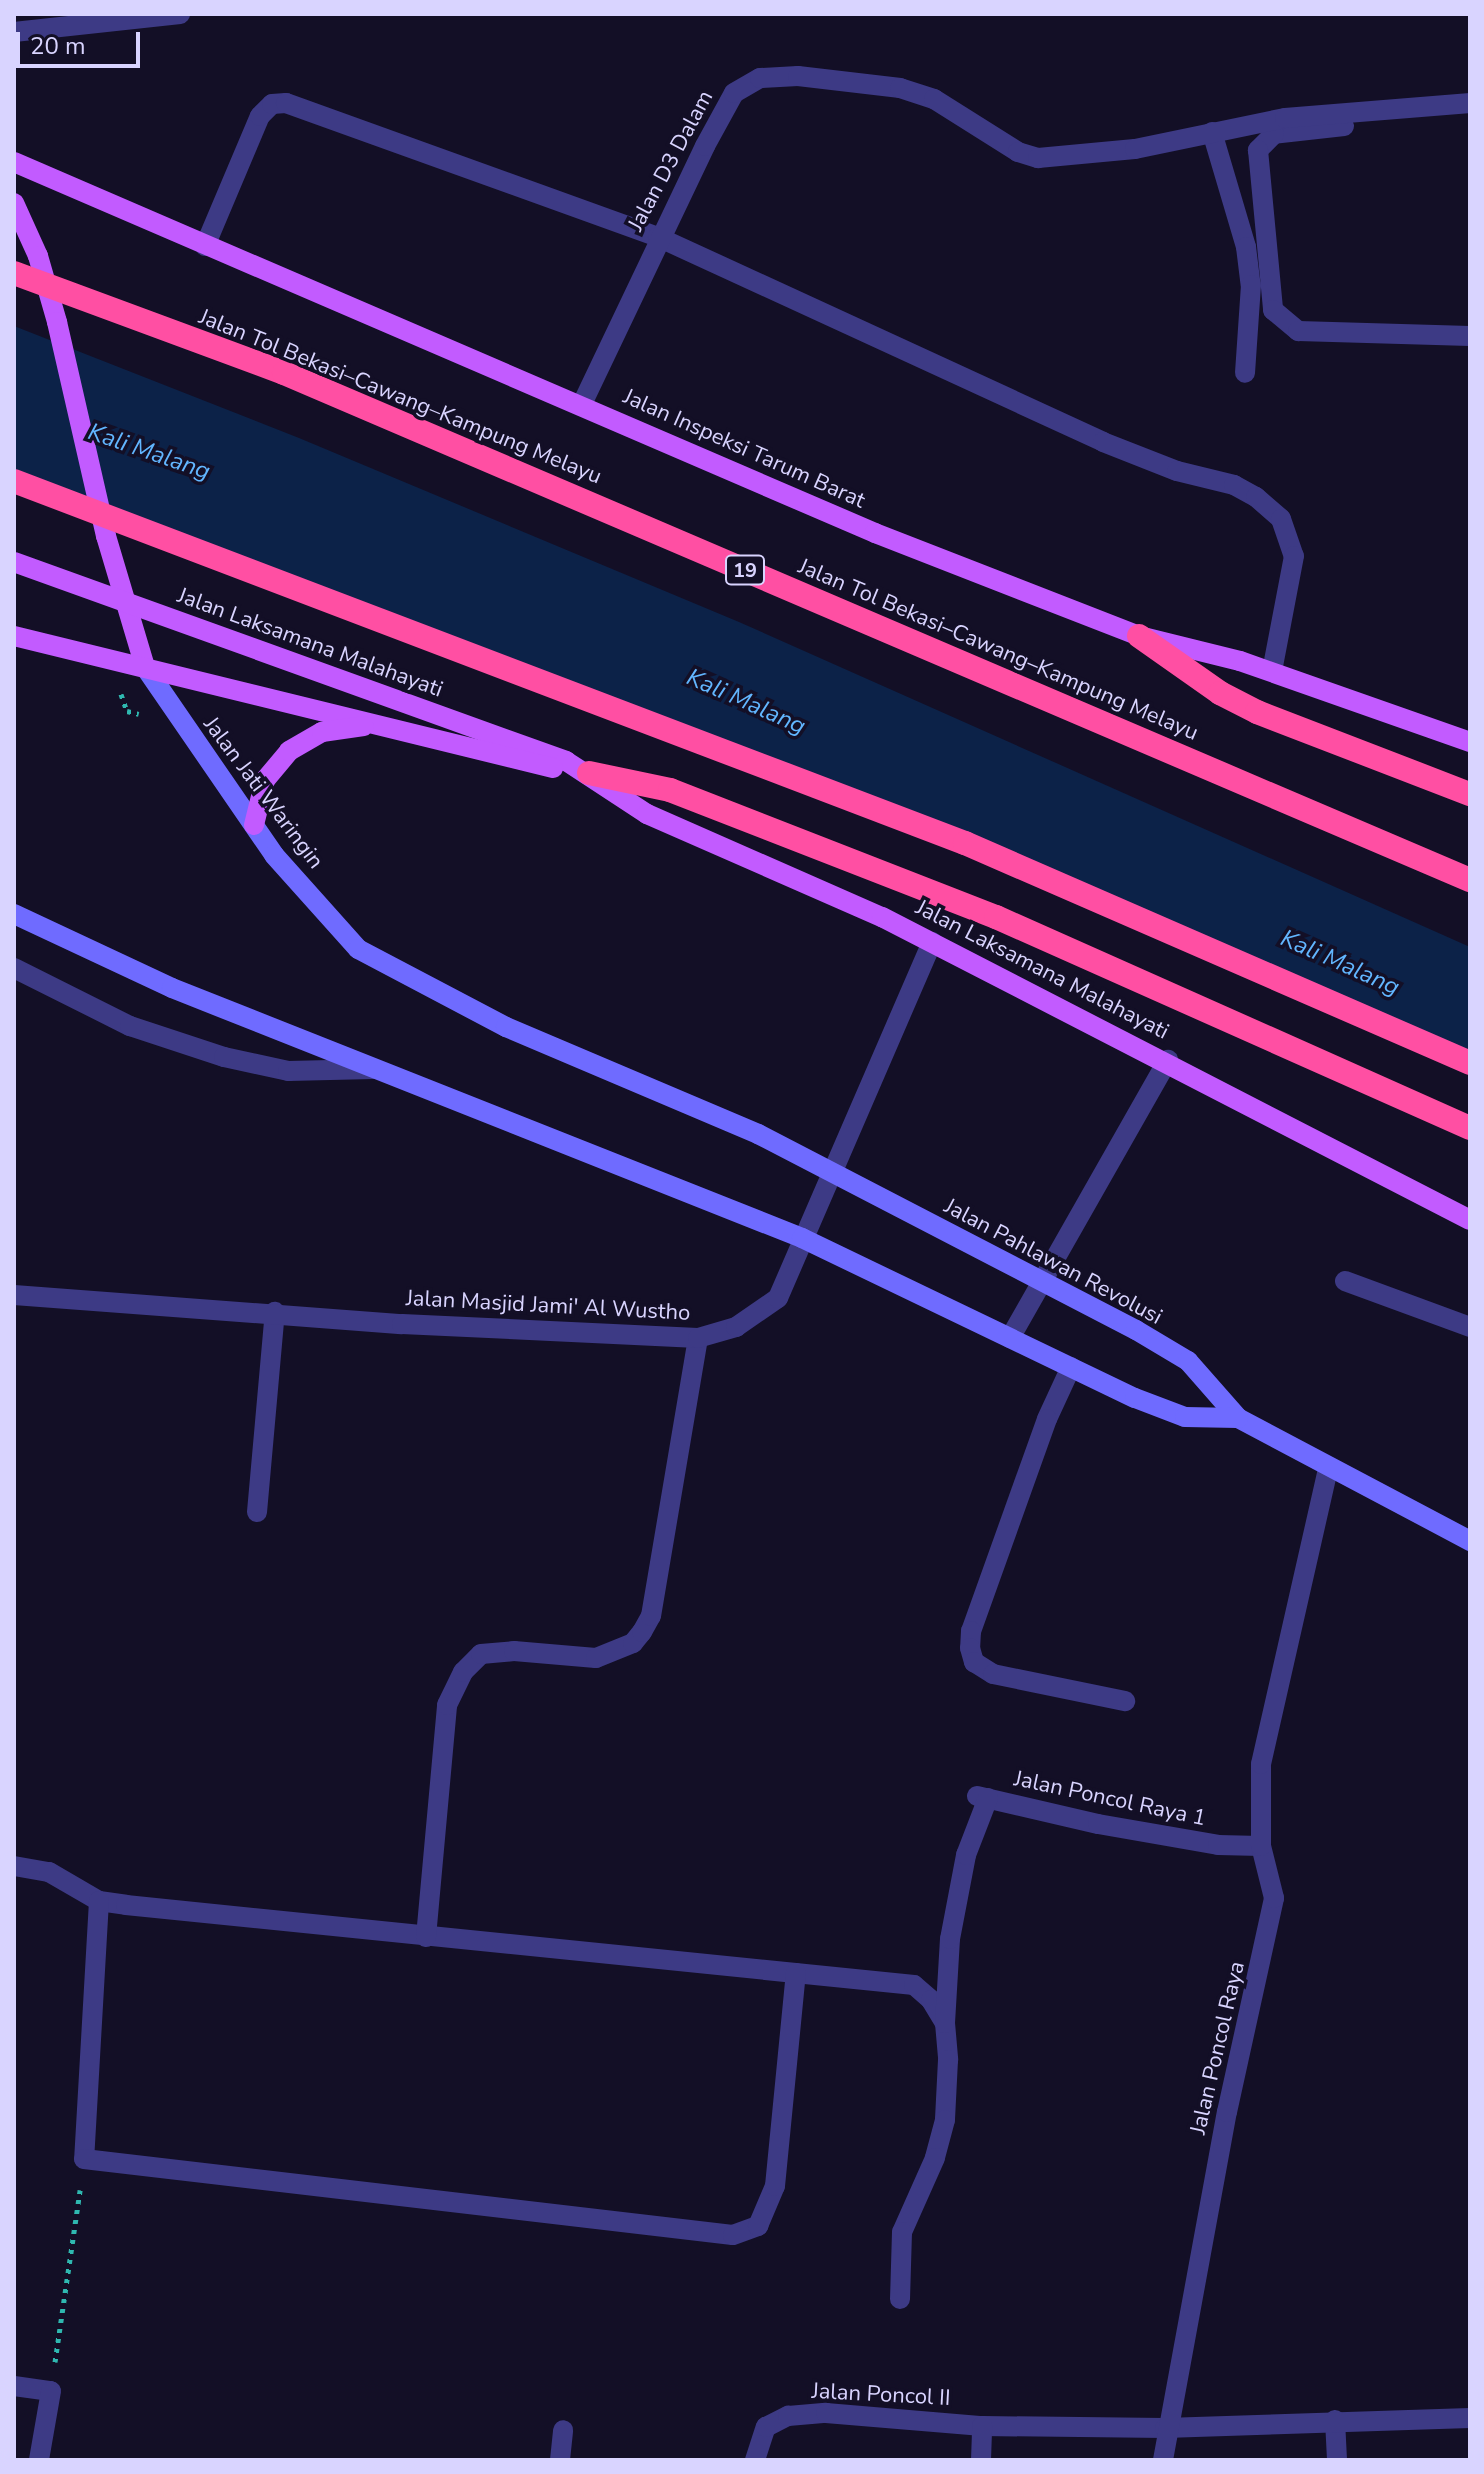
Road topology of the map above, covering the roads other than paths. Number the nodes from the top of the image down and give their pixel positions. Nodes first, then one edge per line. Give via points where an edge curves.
1 (180, 14) edge
2 (14, 32) edge
3 (1470, 103) edge
4 (1470, 117) edge
5 (1212, 132) junction
6 (14, 162) edge
7 (14, 203) edge
8 (658, 237) junction
9 (205, 246) junction
10 (14, 273) edge
11 (1470, 336) edge
12 (1245, 373) dead end
13 (582, 404) junction
14 (14, 481) edge
15 (14, 562) edge
16 (125, 600) junction
17 (14, 636) edge
18 (1139, 636) junction
19 (145, 667) junction
20 (1272, 671) junction
21 (372, 724) junction
22 (1470, 742) edge
23 (589, 773) junction
24 (1470, 794) edge
25 (254, 825) junction
26 (1470, 880) edge
27 (14, 914) edge
28 (932, 942) junction
29 (14, 968) edge
30 (1168, 1060) junction
31 (1470, 1063) edge
32 (373, 1069) junction
33 (1470, 1128) edge
34 (829, 1171) junction
35 (1470, 1220) edge
36 (802, 1238) junction
37 (1345, 1281) dead end
38 (1040, 1282) junction
39 (14, 1295) edge
40 (275, 1312) junction
41 (1470, 1327) edge
42 (698, 1338) junction
43 (1010, 1338) junction
44 (1071, 1367) junction
45 (1238, 1418) junction
46 (1328, 1468) junction
47 (257, 1512) dead end
48 (1470, 1541) edge
49 (1125, 1701) dead end
50 (1261, 1846) junction
51 (14, 1866) edge
52 (99, 1901) junction
53 (426, 1937) junction
54 (796, 1973) junction
55 (945, 2023) junction
56 (900, 2299) dead end
57 (14, 2386) edge
58 (1470, 2418) edge
59 (1335, 2420) junction
60 (982, 2426) junction
61 (1165, 2428) junction
62 (563, 2430) dead end
63 (39, 2460) edge
64 (560, 2460) edge
65 (755, 2460) edge
66 (981, 2460) edge
67 (1163, 2460) edge
68 (1337, 2460) edge

1 - 2 street
3 - 5 street, Jalan D3 Dalam via 1285,118
4 - 11 street via 1274,134 1258,150 1266,275 1273,310 1284,324 1298,331 1361,336
5 - 8 street, Jalan D3 Dalam via 1135,149 1038,158 1018,152 934,99 900,88 798,76 760,78 734,93
5 - 12 street via 1246,247 1251,285
6 - 9 main road, Jalan Inspeksi Tarum Barat
7 - 16 main road, Jalan Jati Waringin via 38,256 57,322
8 - 9 street via 286,103 272,104 260,116
8 - 13 street, Jalan D3 Dalam
8 - 20 street via 1103,442 1256,497 1281,519 1294,556
9 - 13 main road, Jalan Inspeksi Tarum Barat
10 - 26 highway, Jalan Tol Bekasi–Cawang–Kampung Melayu / 19, bridge via 284,373
13 - 18 main road, Jalan Inspeksi Tarum Barat via 875,533
14 - 31 highway, bridge via 965,843
15 - 16 main road, Jalan Laksamana Malahayati
16 - 19 main road, Jalan Jati Waringin
16 - 23 main road, Jalan Laksamana Malahayati
17 - 19 main road, Jalan Laksamana Malahayati
18 - 20 main road, Jalan Inspeksi Tarum Barat
18 - 24 highway via 1220,693 1257,712
19 - 21 main road, Jalan Laksamana Malahayati
19 - 25 main road, Jalan Jati Waringin
20 - 22 main road, Jalan Inspeksi Tarum Barat
21 - 23 main road, Jalan Laksamana Malahayati
21 - 25 main road via 322,732 289,751 265,780
23 - 28 main road, Jalan Laksamana Malahayati via 647,814
23 - 33 highway via 670,790 996,917
25 - 34 main road, Jalan Jati Waringin via 358,949 506,1027 758,1134
27 - 32 main road via 172,988
28 - 30 main road, Jalan Laksamana Malahayati
28 - 34 street, Jalan Masjid Jami' Al Wustho
29 - 32 street via 130,1026 224,1057 288,1071
30 - 35 main road, Jalan Laksamana Malahayati
30 - 38 street
32 - 36 main road
34 - 36 street, Jalan Masjid Jami' Al Wustho
34 - 38 main road, Jalan Pahlawan Revolusi
36 - 42 street, Jalan Masjid Jami' Al Wustho via 778,1298 736,1327
36 - 43 main road, Jalan Pahlawan Revolusi
37 - 41 street
38 - 43 street
38 - 45 main road, Jalan Pahlawan Revolusi via 1188,1361
39 - 40 street, Jalan Masjid Jami' Al Wustho
40 - 42 street, Jalan Masjid Jami' Al Wustho
40 - 47 street
42 - 53 street via 651,1616 642,1632 633,1643 596,1658 514,1651 481,1654 463,1672 447,1705
43 - 44 main road, Jalan Pahlawan Revolusi
44 - 45 main road, Jalan Pahlawan Revolusi via 1185,1417
44 - 49 street via 1047,1419 971,1631 970,1648 974,1662 993,1674
45 - 46 main road, Jalan Pahlawan Revolusi
46 - 48 main road, Jalan Pahlawan Revolusi
46 - 50 street, Jalan Poncol Raya via 1273,1693 1261,1764
50 - 55 street, Jalan Poncol Raya 1 via 1188,1840 983,1797 950,1939
50 - 61 street, Jalan Poncol Raya via 1274,1898
51 - 52 street via 49,1872
52 - 53 street
52 - 54 street via 84,2159 733,2235 746,2232 767,2213 775,2186
53 - 54 street
54 - 55 street via 914,1985
55 - 56 street, Jalan Poncol Raya 1 via 945,2120 935,2158 902,2232
57 - 63 street via 51,2391
58 - 59 street
59 - 61 street
59 - 68 street
60 - 61 street
60 - 65 street, Jalan Poncol II via 826,2413 788,2416 766,2427
60 - 66 street
61 - 67 street, Jalan Poncol Raya
62 - 64 street

